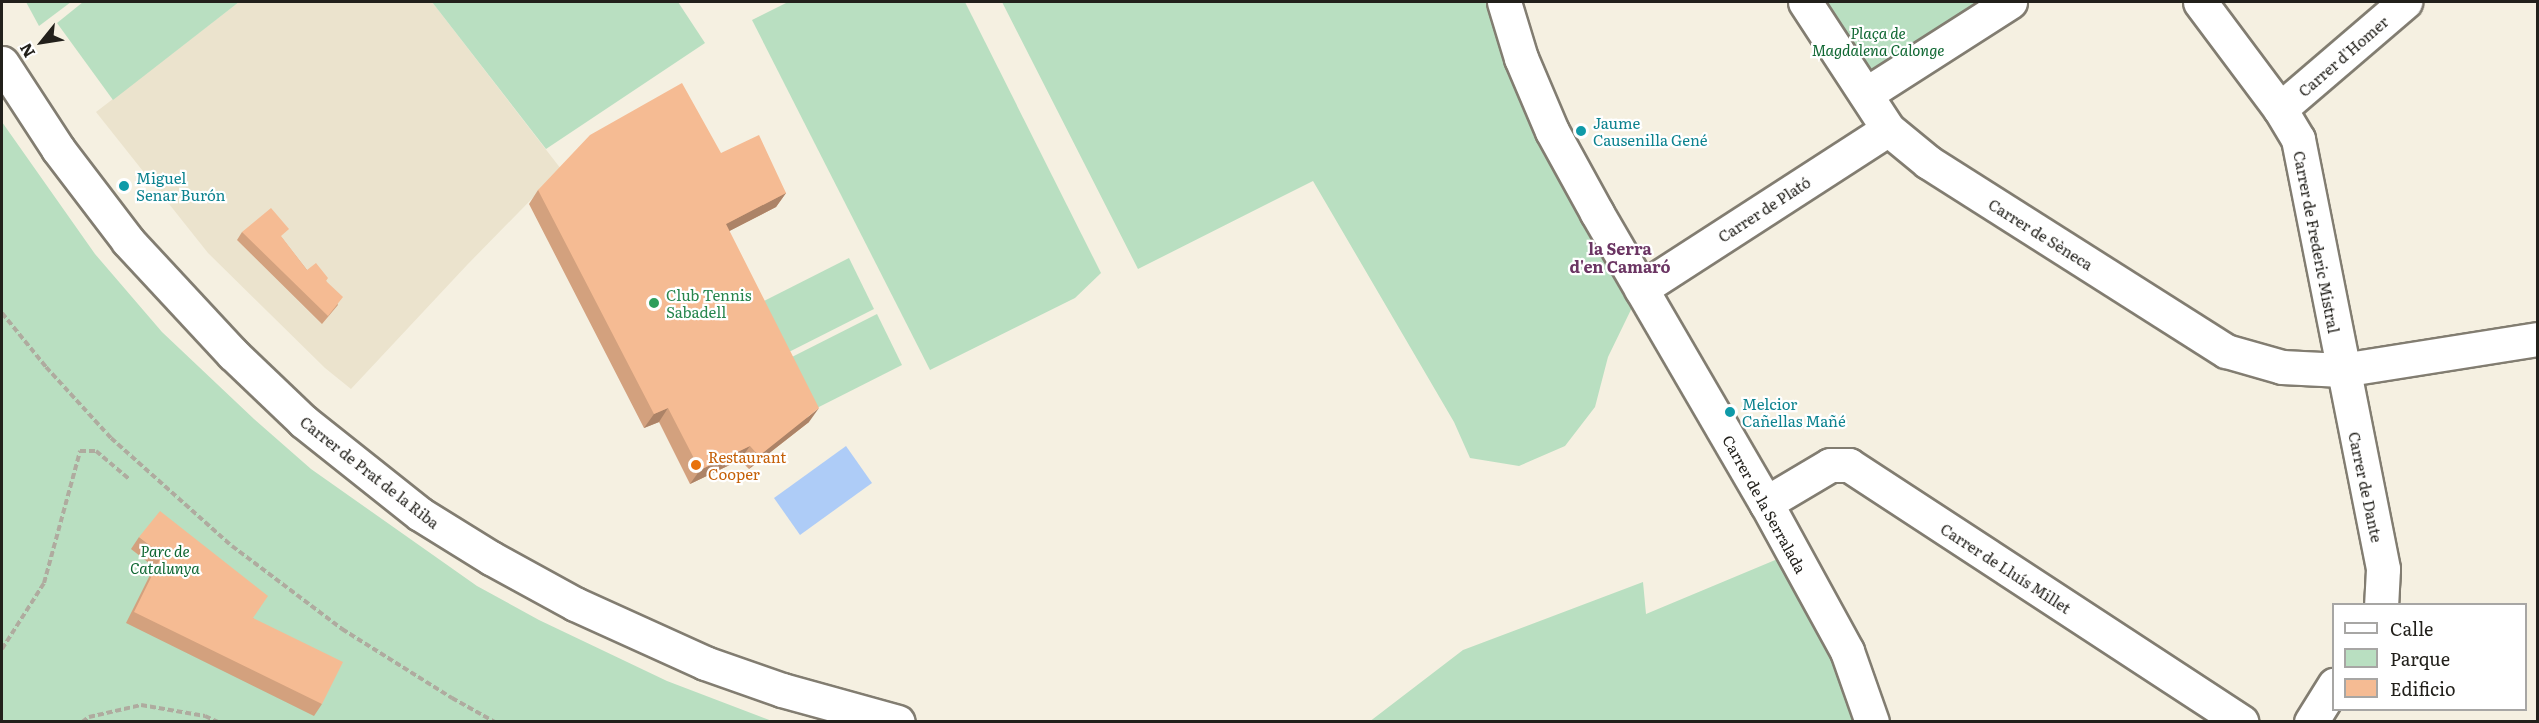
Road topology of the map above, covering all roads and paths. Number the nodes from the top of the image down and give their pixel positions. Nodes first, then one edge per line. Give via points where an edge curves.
1 (1504, 2) edge
2 (1805, 2) edge
3 (2010, 2) edge
4 (2200, 2) edge
5 (2405, 2) edge
6 (2, 63) edge
7 (1866, 94) junction
8 (2280, 110) junction
9 (1888, 129) junction
10 (1641, 289) junction
11 (2, 313) edge
12 (2538, 339) edge
13 (2342, 370) junction
14 (129, 479) dead end
15 (1766, 503) junction
16 (2381, 603) edge
17 (2, 649) edge
18 (2332, 688) edge
19 (82, 722) edge
20 (218, 722) edge
21 (495, 722) edge
22 (898, 722) edge
23 (1872, 722) edge
24 (2241, 722) edge
25 (2311, 722) edge

1 - 10 street, Carrer de la Serralada via 1521,57 1552,131
2 - 7 street, Carrer de Sèneca
3 - 7 street
4 - 8 street, Carrer de Frederic Mistral
5 - 8 street, Carrer d'Homer
6 - 22 street, Carrer de Prat de la Riba via 58,150 128,241 233,354 303,422 420,514 575,604 705,663 782,690
7 - 9 street, Carrer de Sèneca
8 - 13 street, Carrer de Frederic Mistral via 2298,140
9 - 10 street, Carrer de Plató
9 - 13 street, Carrer de Sèneca via 1928,162 2226,351 2282,368
10 - 15 street, Carrer de la Serralada
11 - 21 path via 45,367 111,438 232,546 342,629
12 - 13 street, Carrer de Sèneca
13 - 16 street, Carrer de Dante via 2383,569
14 - 17 path via 96,451 80,450 44,583
15 - 23 street, Carrer de la Serralada via 1847,651
15 - 24 street, Carrer de Lluís Millet via 1830,465 1849,465
18 - 25 street
19 - 20 path via 141,705 205,716

